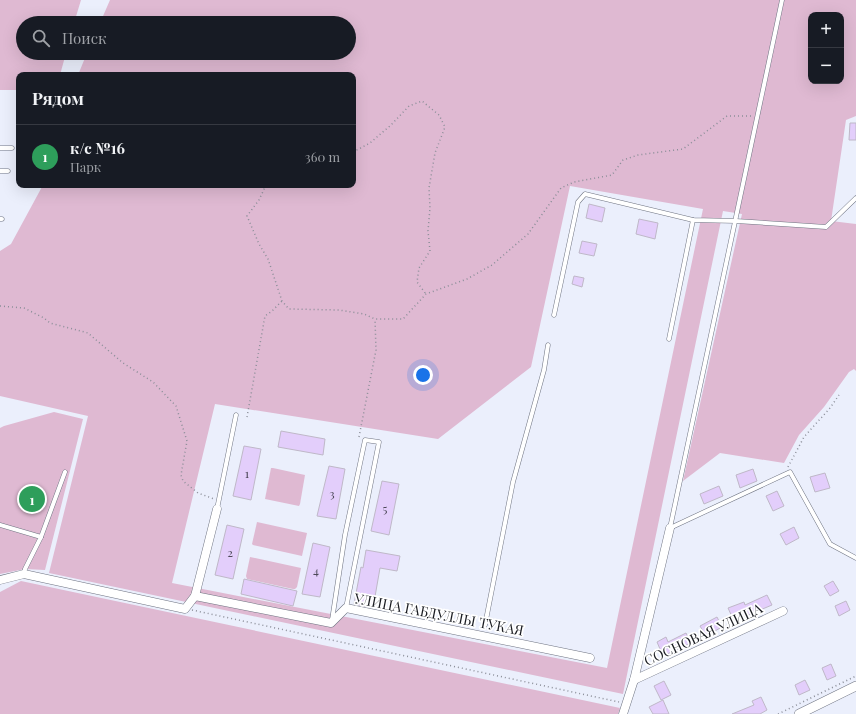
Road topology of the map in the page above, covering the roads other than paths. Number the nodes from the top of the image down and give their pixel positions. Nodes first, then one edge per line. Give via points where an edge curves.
1 (782, 0) edge
2 (0, 148) edge
3 (12, 148) dead end
4 (0, 171) edge
5 (8, 171) dead end
6 (856, 198) edge
7 (694, 220) junction
8 (736, 221) junction
9 (554, 315) dead end
10 (669, 339) dead end
11 (548, 345) dead end
12 (236, 415) dead end
13 (65, 472) dead end
14 (218, 505) joint
15 (0, 525) edge
16 (670, 528) junction
17 (41, 536) junction
18 (856, 558) edge
19 (24, 574) junction
20 (0, 580) edge
21 (195, 596) junction
22 (346, 608) junction
23 (783, 611) dead end
24 (331, 623) junction
25 (485, 626) dead end
26 (590, 658) dead end
27 (634, 680) junction
28 (856, 686) edge
29 (623, 714) edge
30 (799, 714) edge

1 - 8 lane
2 - 3 lane
4 - 5 lane
6 - 8 lane via 826,227
7 - 8 lane
7 - 9 lane via 585,194 578,202
7 - 10 lane
8 - 16 lane
11 - 25 lane via 544,370 513,482
12 - 14 lane
13 - 17 lane
14 - 21 street
15 - 17 lane
16 - 18 lane via 790,472 830,544
16 - 27 street
17 - 19 lane
19 - 20 street
19 - 21 street via 185,609
21 - 24 street
22 - 24 street, УЛИЦА ГАБДУЛЛЫ ТУКАЯ
22 - 24 lane via 379,442 365,440 345,535
22 - 26 street, УЛИЦА ГАБДУЛЛЫ ТУКАЯ
23 - 27 street, СОСНОВАЯ УЛИЦА
27 - 29 street
28 - 30 street

